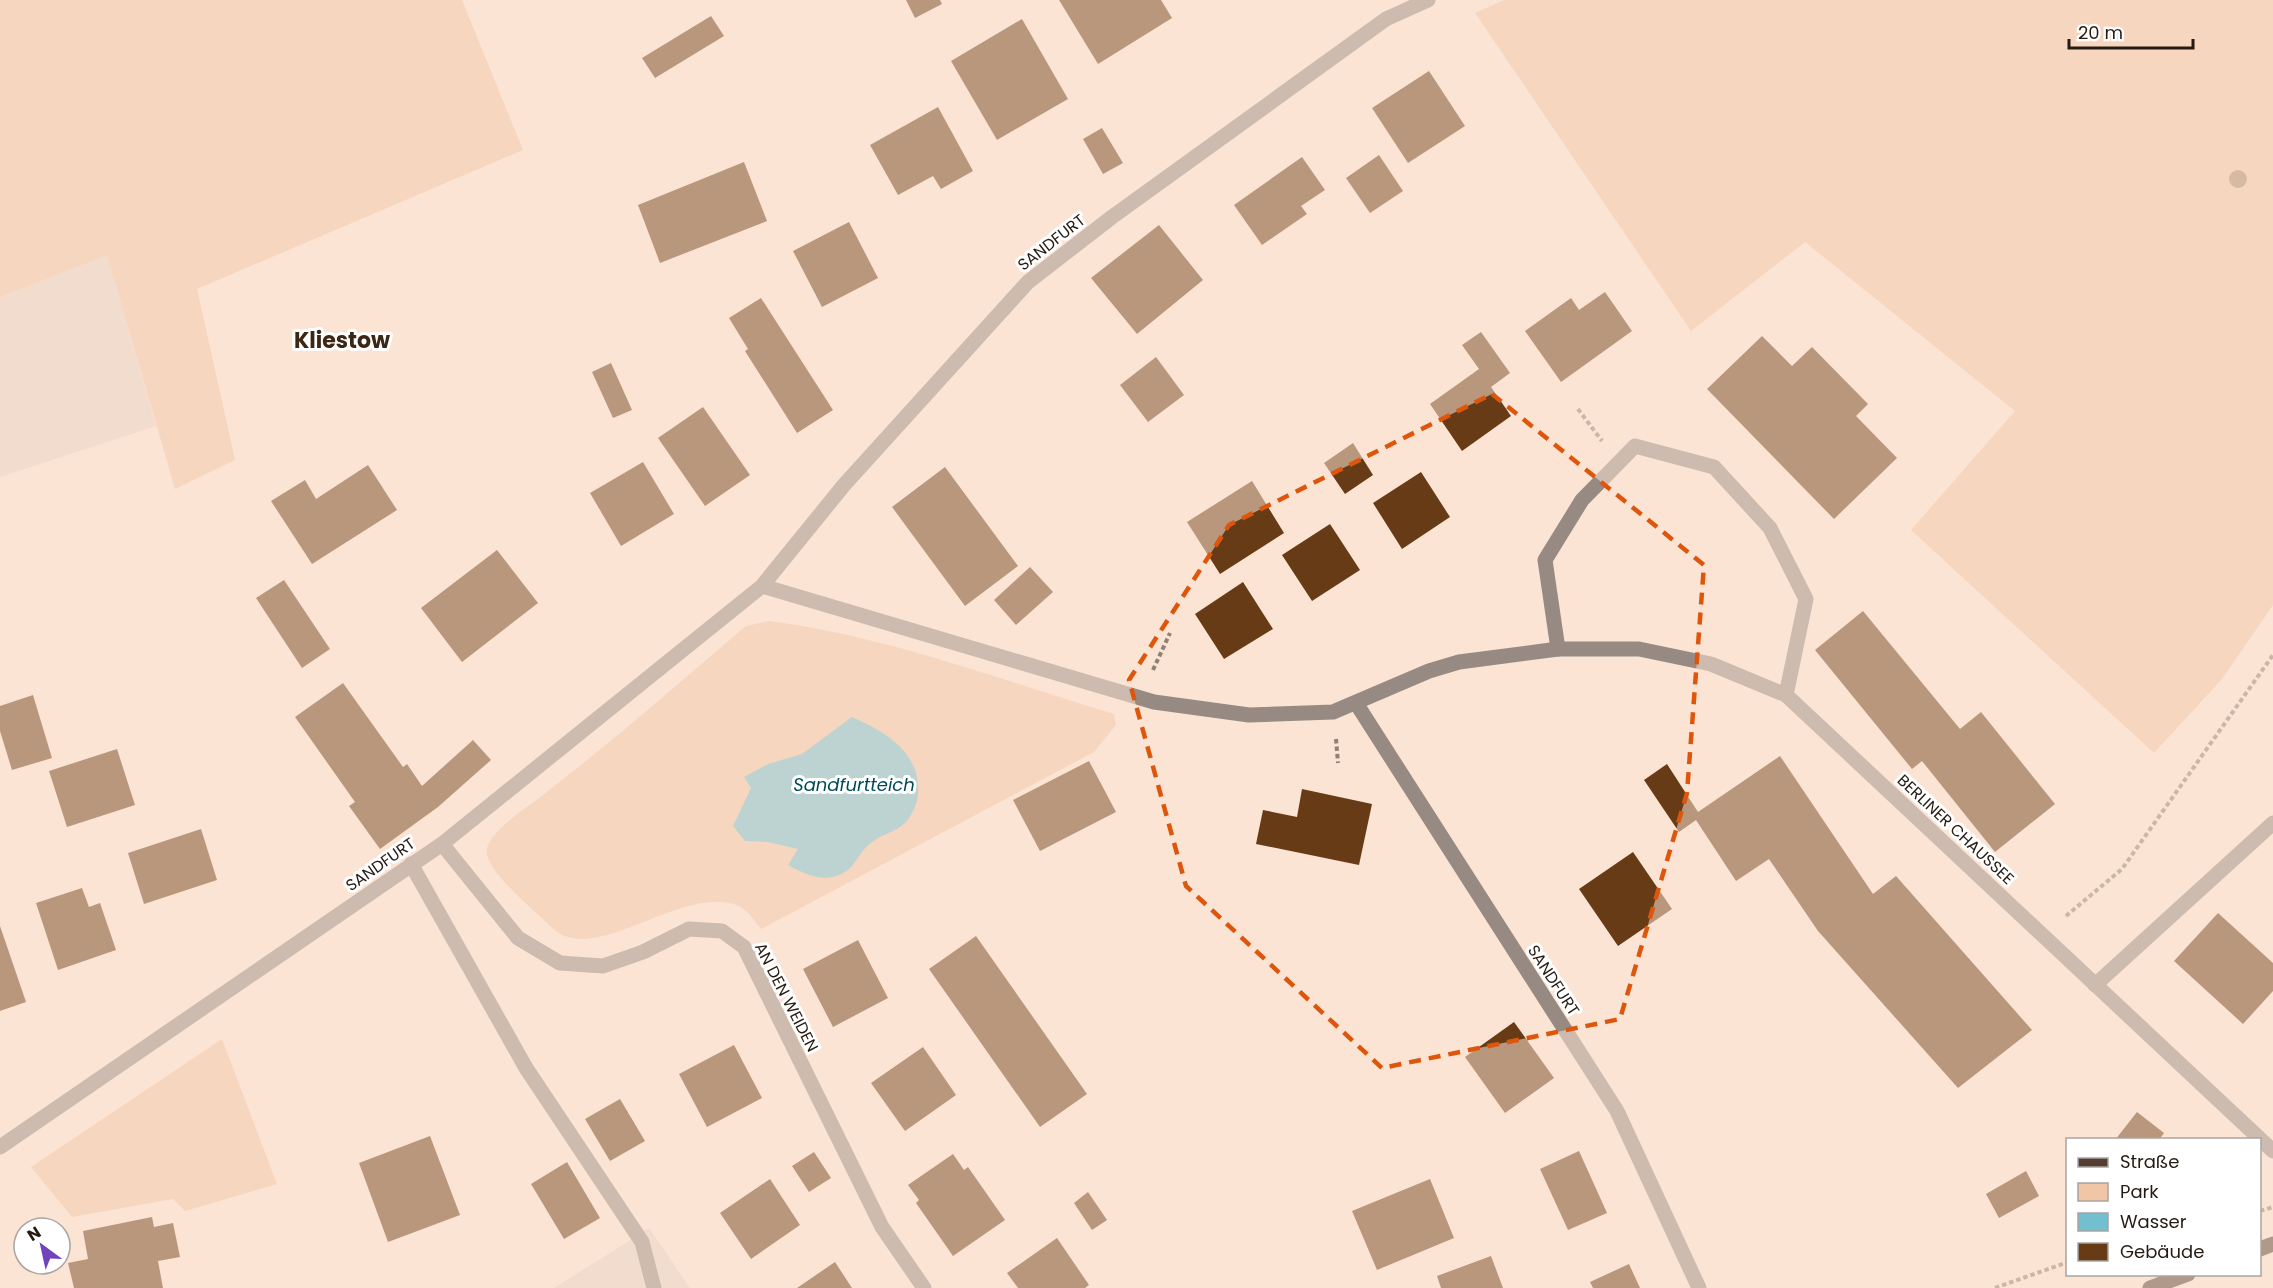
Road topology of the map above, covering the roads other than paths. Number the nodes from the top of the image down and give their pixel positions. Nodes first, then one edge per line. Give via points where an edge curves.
1 (1412, 0) edge
2 (1428, 0) edge
3 (1386, 19) junction
4 (762, 586) junction
5 (1558, 650) junction
6 (1786, 695) junction
7 (1356, 703) junction
8 (2273, 823) edge
9 (442, 844) junction
10 (411, 864) junction
11 (2095, 985) junction
12 (2259, 1138) edge
13 (2261, 1140) edge
14 (0, 1147) edge
15 (2273, 1151) edge
16 (2185, 1276) edge
17 (654, 1288) edge
18 (924, 1288) edge
19 (1699, 1288) edge
20 (2150, 1288) edge

1 - 3 street
2 - 3 street, SANDFURT
3 - 4 street, SANDFURT via 1028,282 844,485
4 - 7 street via 1140,698 1249,716 1333,712
4 - 9 street, SANDFURT
5 - 6 street, BERLINER CHAUSSEE via 1639,649 1711,664
5 - 6 street via 1545,560 1582,500 1635,446 1714,467 1770,528 1806,599
5 - 7 street via 1459,662
6 - 11 street, BERLINER CHAUSSEE
7 - 19 street, SANDFURT via 1617,1111
8 - 11 street
9 - 10 street, SANDFURT
9 - 18 street, AN DEN WEIDEN via 518,938 560,963 603,966 689,929 722,931 744,946 882,1227
10 - 14 street, SANDFURT
10 - 17 street via 526,1068 642,1242
11 - 12 street, BERLINER CHAUSSEE
13 - 15 street, BERLINER CHAUSSEE
16 - 20 main road

